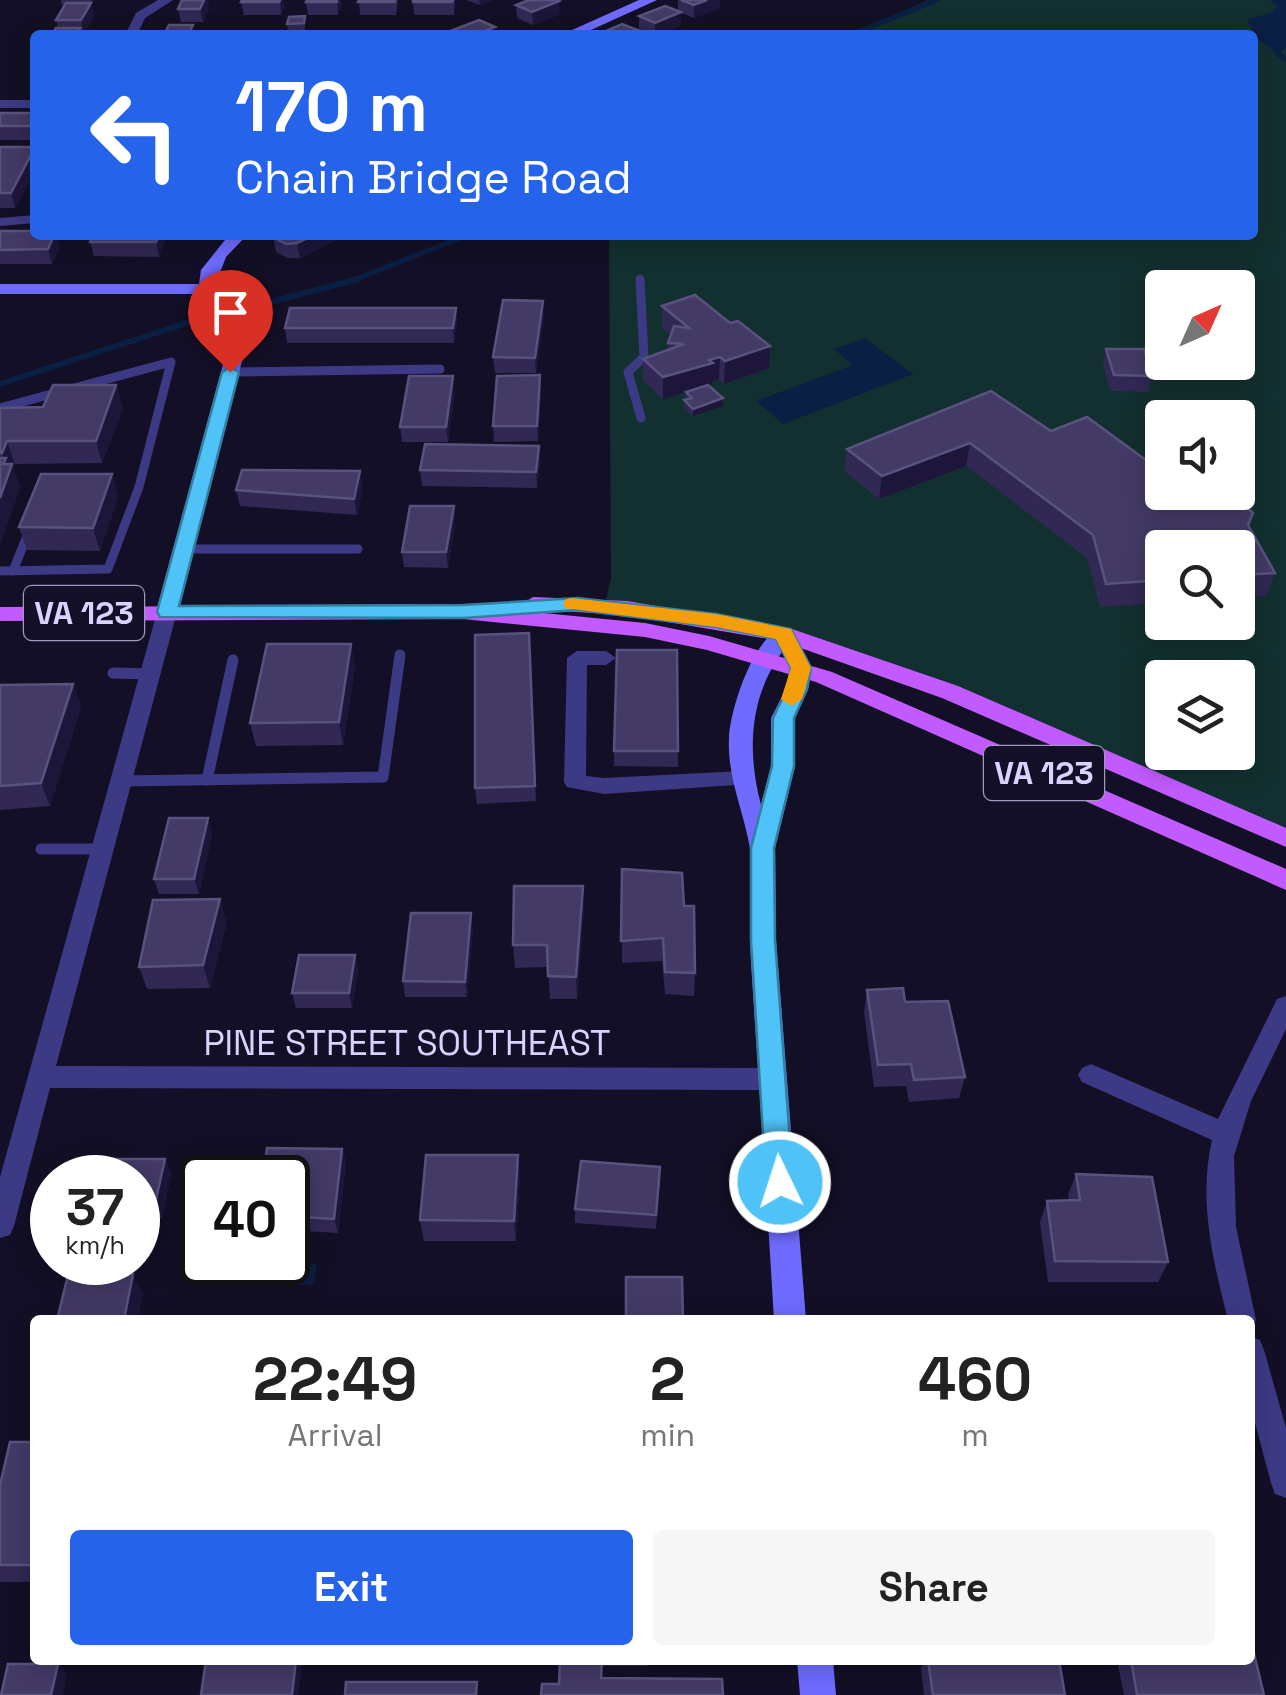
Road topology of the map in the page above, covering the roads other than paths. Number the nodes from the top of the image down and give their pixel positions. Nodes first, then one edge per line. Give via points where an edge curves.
1 (167, 0) edge
2 (650, 0) edge
3 (133, 30) edge
4 (580, 30) edge
5 (0, 104) edge
6 (30, 104) edge
7 (30, 219) edge
8 (0, 222) edge
9 (234, 240) edge
10 (640, 279) dead end
11 (207, 289) junction
12 (0, 290) edge
13 (440, 369) dead end
14 (230, 372) junction
15 (0, 408) edge
16 (641, 418) dead end
17 (34, 519) edge
18 (184, 549) junction
19 (358, 549) dead end
20 (0, 570) edge
21 (14, 571) junction
22 (167, 612) junction
23 (463, 612) junction
24 (0, 614) edge
25 (784, 634) junction
26 (400, 655) dead end
27 (764, 657) junction
28 (606, 658) dead end
29 (234, 660) dead end
30 (801, 668) junction
31 (112, 673) dead end
32 (149, 674) junction
33 (742, 779) junction
34 (207, 780) junction
35 (120, 781) junction
36 (1286, 838) edge
37 (762, 848) junction
38 (41, 849) dead end
39 (103, 849) junction
40 (1286, 880) edge
41 (1286, 1006) edge
42 (1090, 1075) dead end
43 (42, 1076) junction
44 (772, 1079) junction
45 (1226, 1134) junction
46 (0, 1226) edge
47 (790, 1315) edge
48 (1241, 1315) edge
49 (1255, 1368) edge
50 (1286, 1483) edge
51 (816, 1665) edge
52 (818, 1695) edge

1 - 3 street via 140,16
2 - 4 street
5 - 6 street
7 - 8 street
9 - 11 street via 214,260
10 - 16 lane via 644,357 628,372
11 - 12 street
11 - 14 street via 234,341
13 - 14 lane
14 - 18 street
15 - 21 lane via 170,362 139,487 108,569
17 - 21 lane
18 - 19 lane
18 - 22 street
20 - 21 lane
22 - 23 main road, VA 123
22 - 24 main road, VA 123
22 - 32 street
23 - 25 main road, VA 123 via 578,604
23 - 27 main road, VA 123 via 644,630
25 - 27 street
25 - 30 street
25 - 36 main road, VA 123 via 950,692
26 - 34 lane via 383,777
27 - 30 main road, VA 123
27 - 33 street via 744,708
28 - 33 street via 577,658 575,782
29 - 34 lane
30 - 37 street via 783,718 783,766
30 - 40 main road, VA 123
31 - 32 lane
32 - 35 street
33 - 37 street
34 - 35 lane
35 - 39 street
37 - 44 street
38 - 39 lane
39 - 43 street
41 - 45 street
42 - 45 street
43 - 44 street, PINE STREET SOUTHEAST
43 - 46 street
44 - 47 street
45 - 48 street via 1223,1226
49 - 50 street
51 - 52 street

